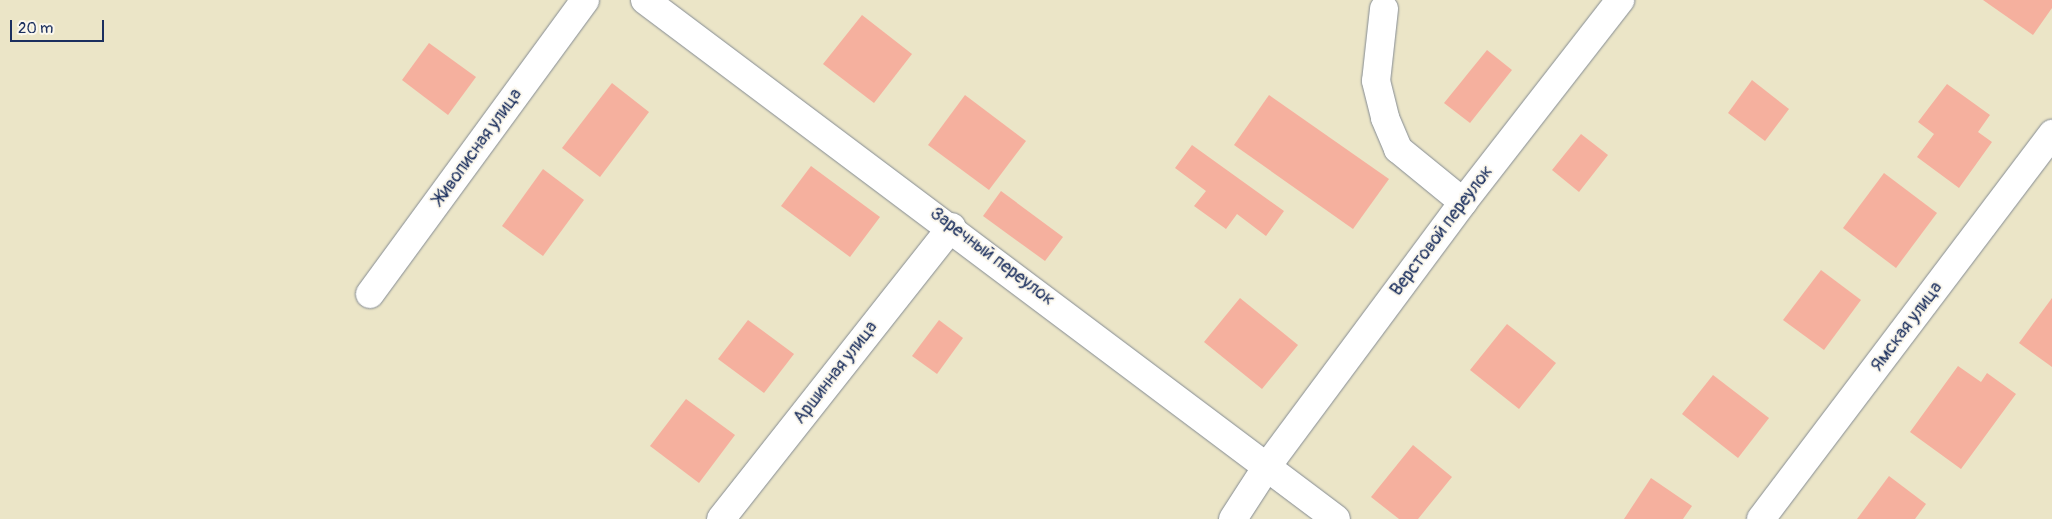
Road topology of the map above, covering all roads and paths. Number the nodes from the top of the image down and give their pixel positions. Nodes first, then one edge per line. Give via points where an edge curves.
1 (585, 0) edge
2 (645, 0) edge
3 (1620, 0) edge
4 (1384, 9) dead end
5 (2052, 134) edge
6 (1462, 202) junction
7 (952, 227) junction
8 (370, 294) dead end
9 (1268, 465) junction
10 (721, 519) edge
11 (1233, 519) edge
12 (1336, 519) edge
13 (1761, 519) edge

1 - 8 street, Живописная улица
2 - 7 street, Заречный переулок
3 - 6 street, Верстовой переулок
4 - 6 street via 1376,80 1385,118 1398,149
5 - 13 street, Ямская улица
6 - 9 street, Верстовой переулок
7 - 9 street, Заречный переулок
7 - 10 street, Аршинная улица
9 - 11 street, Верстовой переулок
9 - 12 street, Заречный переулок

